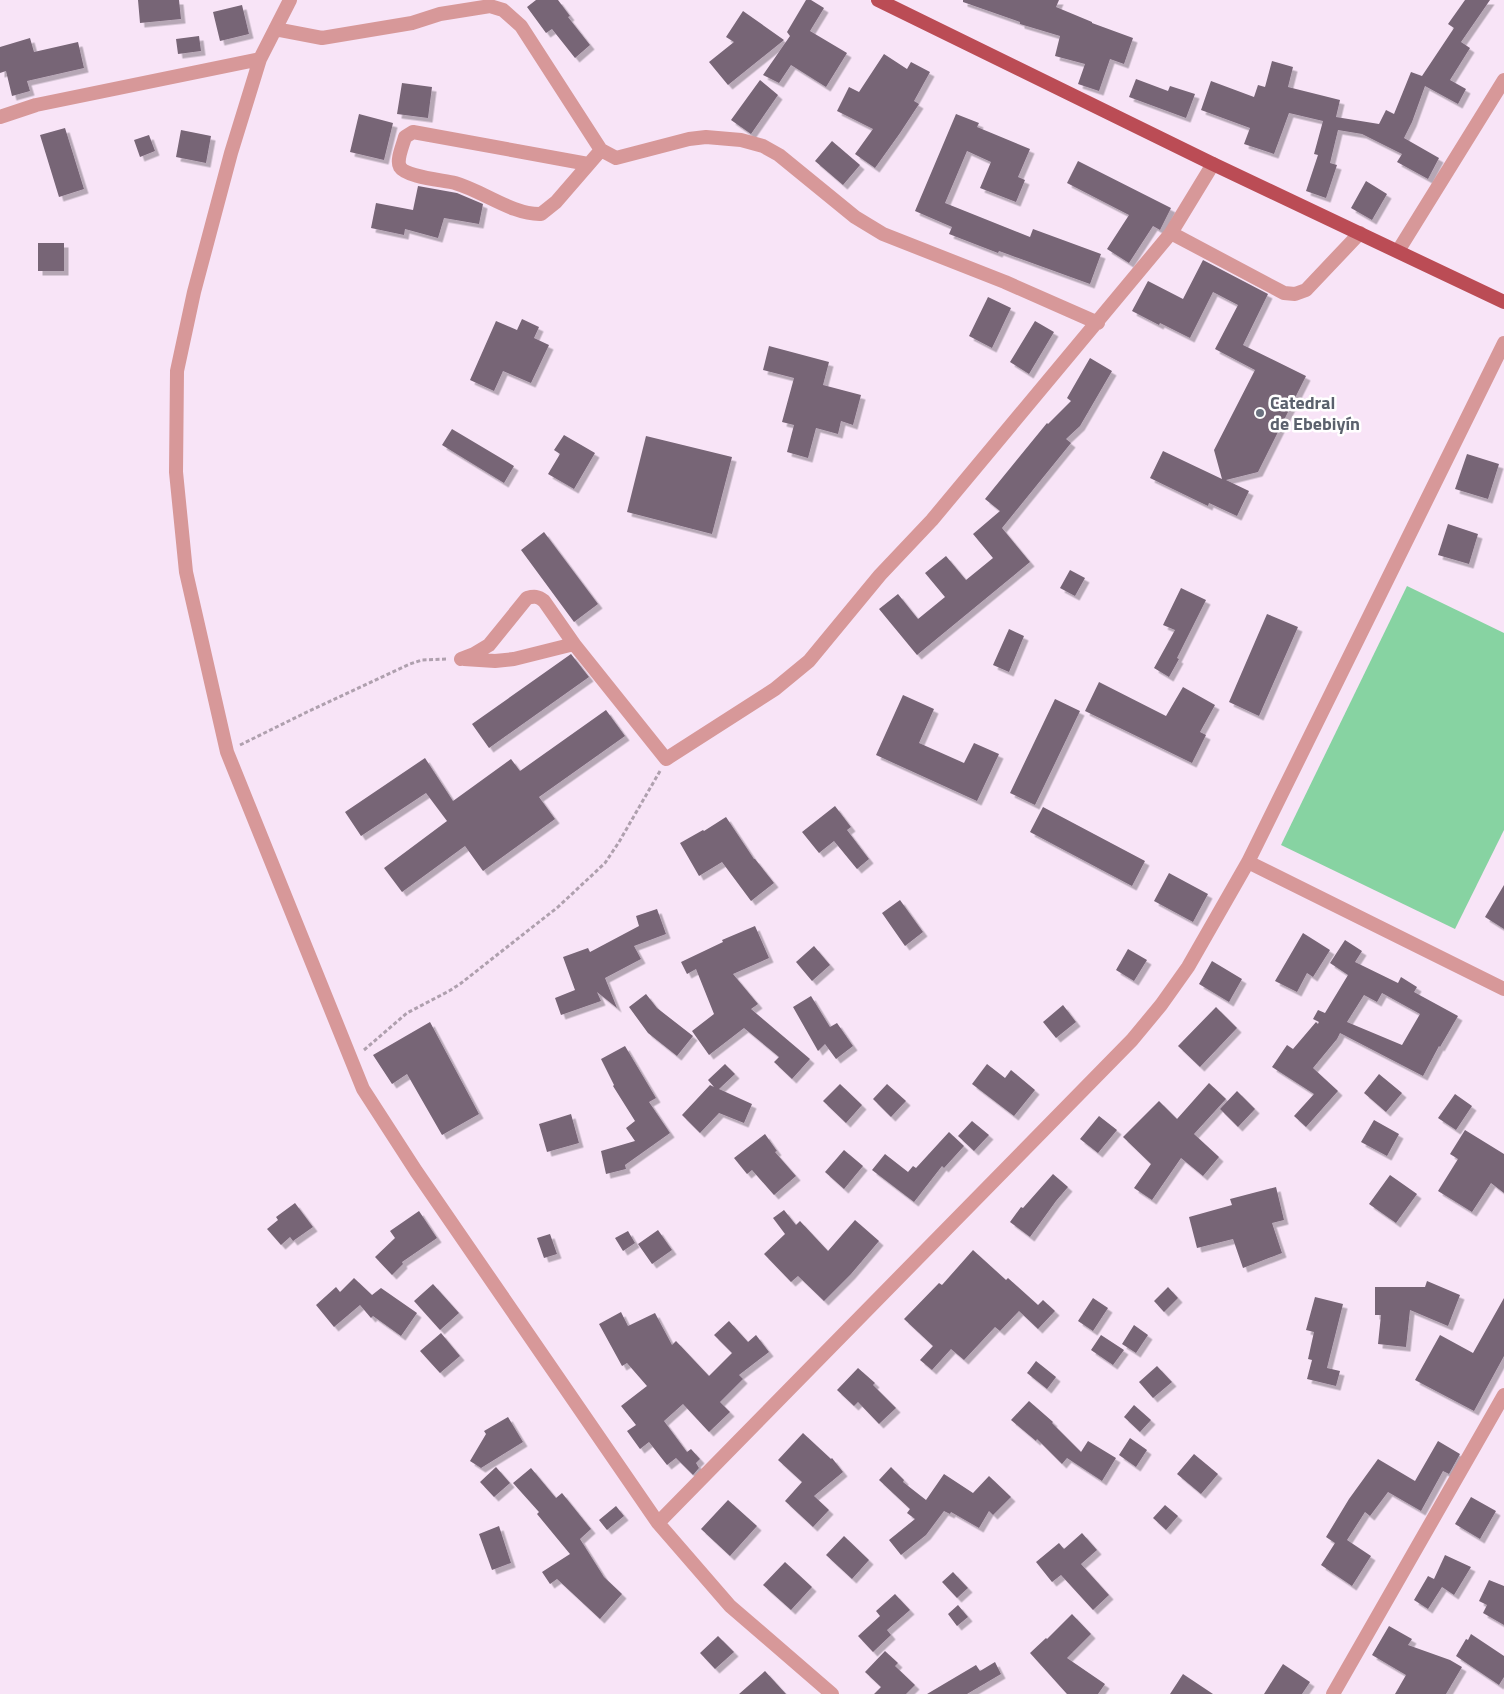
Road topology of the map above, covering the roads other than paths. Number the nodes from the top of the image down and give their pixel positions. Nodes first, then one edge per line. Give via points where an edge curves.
1 (290, 0) edge
2 (878, 0) edge
3 (275, 29) junction
4 (260, 59) junction
5 (1504, 80) edge
6 (0, 117) edge
7 (601, 150) junction
8 (588, 164) junction
9 (1214, 164) junction
10 (1360, 233) junction
11 (1171, 234) junction
12 (1398, 251) junction
13 (1504, 302) edge
14 (1098, 323) junction
15 (1504, 343) edge
16 (574, 644) junction
17 (1248, 862) junction
18 (1504, 989) edge
19 (1504, 1394) edge
20 (658, 1523) junction
21 (832, 1694) edge
22 (1333, 1694) edge

1 - 3 street
2 - 9 main road
3 - 4 street
3 - 7 street via 322,38 490,6 503,10 521,26
4 - 6 street via 36,105
4 - 20 street via 231,153 177,371 176,472 186,572 227,752 363,1089
5 - 12 street
7 - 8 street
7 - 14 street via 616,158 706,137 763,146 779,155 855,217 883,234
8 - 8 street via 556,202 541,214 535,214 525,213 464,186 409,174 399,162 405,137 413,132
9 - 10 main road
9 - 11 street
10 - 11 street via 1306,290 1295,294 1284,293
10 - 12 main road
11 - 14 street
12 - 13 main road
14 - 16 street via 809,661 775,689 666,759
15 - 17 street
16 - 16 street via 544,602 534,596 527,598 489,645 460,659 514,660
17 - 18 street
17 - 20 street via 1188,966 1132,1040
19 - 22 street
20 - 21 street via 730,1606

